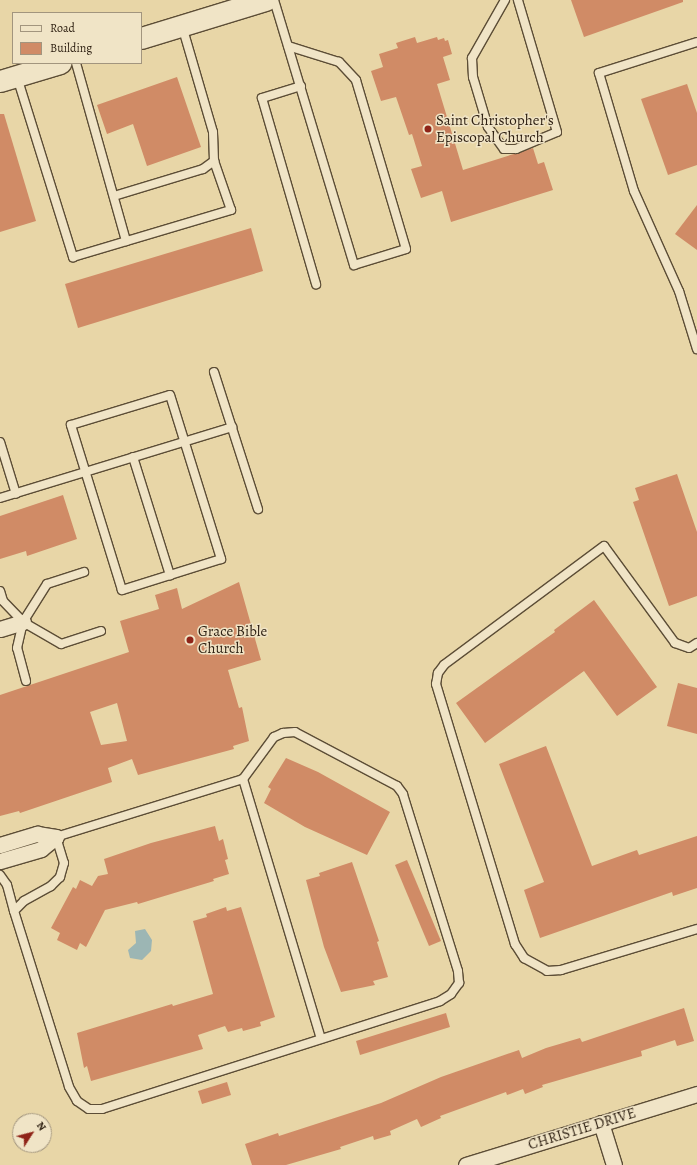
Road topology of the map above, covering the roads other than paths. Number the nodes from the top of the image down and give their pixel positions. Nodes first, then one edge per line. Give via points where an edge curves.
1 (265, 0) edge
2 (274, 0) edge
3 (505, 0) edge
4 (518, 0) edge
5 (182, 25) junction
6 (142, 38) edge
7 (697, 42) edge
8 (288, 46) junction
9 (57, 64) edge
10 (76, 64) edge
11 (8, 79) edge
12 (300, 86) junction
13 (214, 161) junction
14 (114, 196) junction
15 (126, 241) junction
16 (316, 284) dead end
17 (697, 349) edge
18 (214, 372) dead end
19 (232, 427) junction
20 (0, 442) edge
21 (184, 442) junction
22 (2, 455) edge
23 (133, 457) junction
24 (85, 472) junction
25 (16, 494) junction
26 (0, 498) edge
27 (258, 509) dead end
28 (84, 572) dead end
29 (170, 575) junction
30 (0, 592) edge
31 (23, 622) junction
32 (0, 629) edge
33 (101, 632) dead end
34 (697, 643) edge
35 (26, 681) dead end
36 (243, 779) junction
37 (56, 837) junction
38 (0, 845) edge
39 (0, 861) edge
40 (0, 875) edge
41 (14, 911) junction
42 (697, 929) edge
43 (321, 1039) junction
44 (697, 1094) edge
45 (601, 1123) junction
46 (466, 1165) edge
47 (614, 1165) edge

1 - 5 main road
2 - 8 lane
3 - 4 lane via 472,58 473,77 488,126 504,149 516,149 557,132
5 - 6 main road
5 - 13 lane via 213,132
7 - 17 lane via 599,73 634,191 679,291
8 - 12 lane
8 - 12 lane via 339,62 356,80 406,249 354,265
9 - 11 main road
10 - 14 lane
11 - 15 lane via 73,257
12 - 16 lane via 262,98
13 - 14 lane via 202,169
13 - 15 lane via 231,210
14 - 15 lane
18 - 19 lane
19 - 21 lane
19 - 27 lane
20 - 22 lane
21 - 23 lane
21 - 24 lane via 170,395 71,425
21 - 29 lane via 221,559
22 - 25 lane
23 - 24 lane
23 - 29 lane
24 - 25 lane
24 - 29 lane via 122,590
25 - 26 lane
28 - 31 lane via 47,584
30 - 31 lane via 3,601
31 - 32 street
31 - 33 lane via 61,644
31 - 35 lane via 17,648
34 - 42 lane via 689,648 675,643 604,546 444,665 438,673 436,684 515,944 524,958 547,971 561,970
36 - 37 lane
36 - 43 lane
36 - 43 lane via 274,737 295,732 397,786 403,794 458,971 459,983 451,994 440,1001
37 - 38 street via 37,834
37 - 39 street via 41,849
37 - 41 lane via 64,863 60,877 51,886 24,901
40 - 41 lane via 7,886
41 - 43 lane via 69,1087 77,1101 89,1109 102,1108
44 - 45 street, CHRISTIE DRIVE
45 - 46 street, CHRISTIE DRIVE
45 - 47 street

